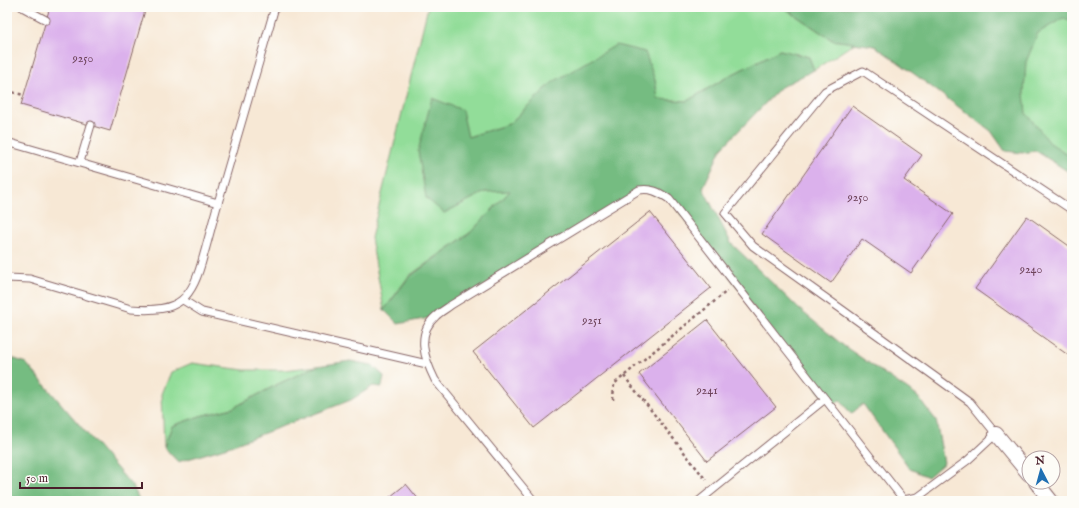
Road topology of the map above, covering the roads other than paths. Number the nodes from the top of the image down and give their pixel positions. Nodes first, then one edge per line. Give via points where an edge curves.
1 (22, 7) edge
2 (275, 7) edge
3 (46, 20) dead end
4 (91, 125) dead end
5 (7, 142) edge
6 (80, 162) junction
7 (218, 203) junction
8 (1072, 210) edge
9 (7, 278) edge
10 (183, 300) junction
11 (427, 364) junction
12 (825, 399) junction
13 (996, 434) junction
14 (1021, 464) edge
15 (1042, 490) edge
16 (534, 501) edge
17 (699, 501) edge
18 (1051, 501) edge

1 - 3 lane
2 - 7 lane
4 - 6 lane
5 - 6 lane
6 - 7 lane
7 - 10 lane via 198,276 192,290
8 - 13 lane via 863,71 825,91 725,213 753,246 970,402
9 - 10 lane via 30,279 131,309 167,307
10 - 11 lane via 202,312
11 - 12 lane via 423,344 424,331 434,317 639,190 648,189 659,192 668,199
11 - 16 lane via 435,380
12 - 13 lane via 904,500 918,497 968,460
12 - 17 lane
13 - 14 street
15 - 18 street

